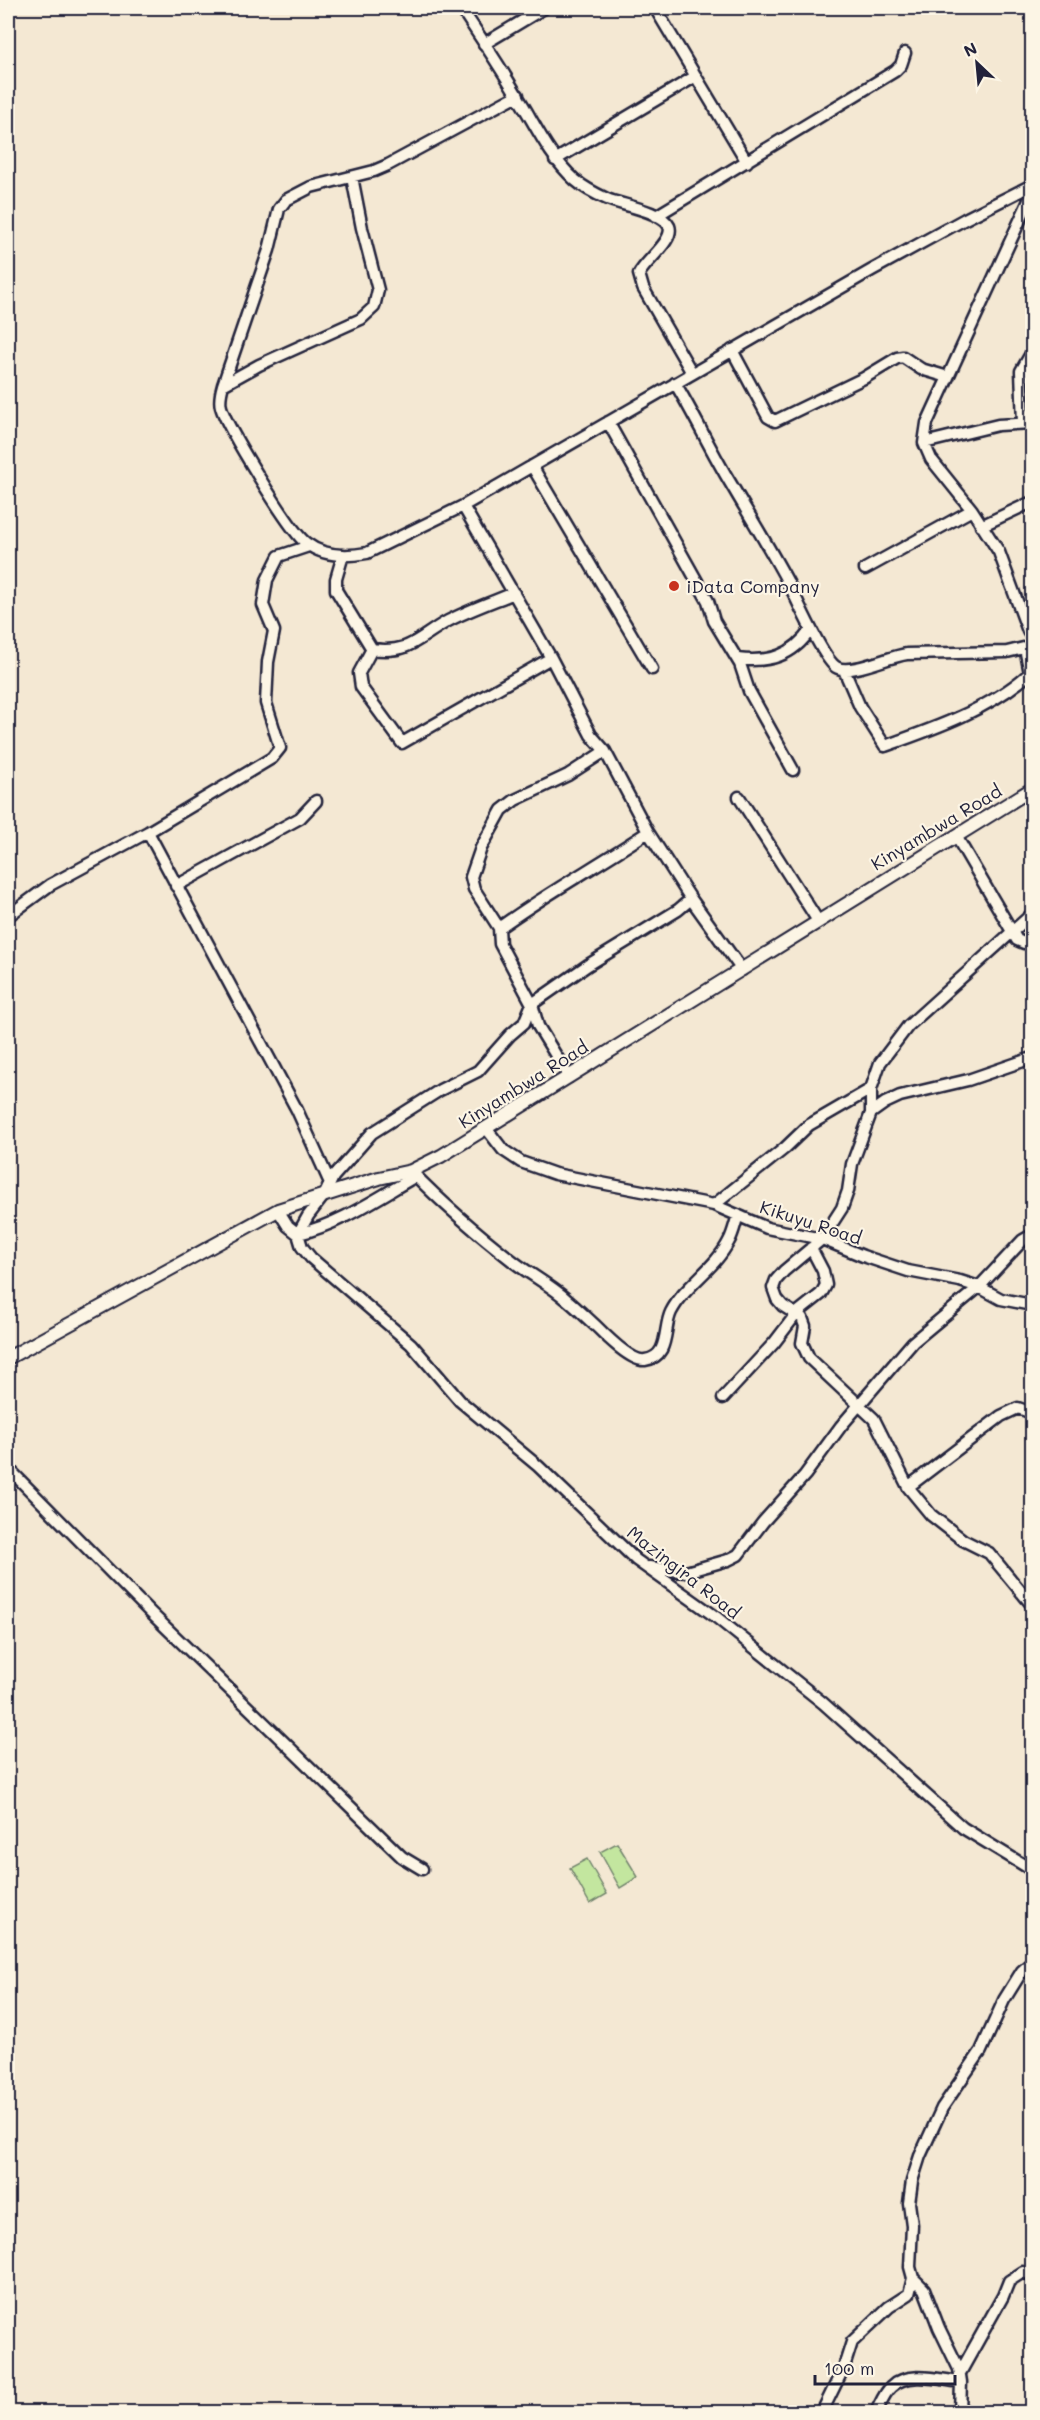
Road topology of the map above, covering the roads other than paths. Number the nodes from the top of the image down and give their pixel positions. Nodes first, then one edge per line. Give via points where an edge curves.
1 (461, 8) edge
2 (544, 8) edge
3 (655, 8) edge
4 (484, 44) junction
5 (905, 53) dead end
6 (696, 76) junction
7 (518, 96) junction
8 (555, 160) junction
9 (747, 162) junction
10 (352, 177) junction
11 (1031, 190) edge
12 (656, 216) junction
13 (732, 351) junction
14 (1032, 352) edge
15 (692, 373) junction
16 (948, 377) junction
17 (675, 383) junction
18 (223, 385) junction
19 (608, 422) junction
20 (1028, 423) edge
21 (924, 443) junction
22 (532, 466) junction
23 (1032, 502) edge
24 (463, 506) junction
25 (972, 510) junction
26 (981, 525) junction
27 (309, 546) junction
28 (343, 555) junction
29 (865, 568) dead end
30 (514, 593) junction
31 (812, 629) junction
32 (1032, 637) edge
33 (1029, 647) edge
34 (372, 649) junction
35 (551, 658) junction
36 (737, 659) junction
37 (652, 669) dead end
38 (844, 670) junction
39 (605, 751) junction
40 (793, 770) dead end
41 (1032, 789) edge
42 (739, 797) dead end
43 (316, 801) dead end
44 (148, 832) junction
45 (648, 832) junction
46 (956, 836) junction
47 (176, 886) junction
48 (691, 899) junction
49 (1032, 914) edge
50 (8, 916) edge
51 (818, 921) junction
52 (499, 928) junction
53 (1013, 931) junction
54 (1032, 942) edge
55 (742, 970) junction
56 (532, 1004) junction
57 (1032, 1058) edge
58 (569, 1077) junction
59 (871, 1089) junction
60 (871, 1113) junction
61 (486, 1128) junction
62 (413, 1173) junction
63 (328, 1188) junction
64 (714, 1205) junction
65 (278, 1210) junction
66 (738, 1215) junction
67 (298, 1234) junction
68 (1032, 1235) edge
69 (822, 1239) junction
70 (812, 1248) junction
71 (979, 1287) junction
72 (1032, 1305) edge
73 (797, 1313) junction
74 (8, 1358) edge
75 (723, 1398) dead end
76 (858, 1405) junction
77 (1032, 1413) edge
78 (8, 1468) edge
79 (909, 1487) junction
80 (648, 1567) junction
81 (1032, 1605) edge
82 (422, 1869) dead end
83 (1032, 1870) edge
84 (1032, 1962) edge
85 (1032, 2275) edge
86 (913, 2278) junction
87 (961, 2378) junction
88 (822, 2412) edge
89 (876, 2412) edge
90 (960, 2412) edge

1 - 4 street
2 - 4 street
3 - 6 street
4 - 7 street
5 - 9 street via 895,71
6 - 8 street
6 - 9 street
7 - 8 street
7 - 10 street via 388,165
8 - 12 street via 577,182 608,200
9 - 12 street
10 - 18 street via 294,194 279,209
10 - 18 street via 376,278 374,307 360,318
11 - 13 street via 954,224
11 - 16 street
12 - 15 street via 666,222 670,234 643,265 640,282
13 - 15 street
13 - 16 street via 768,417 775,421 864,378 897,357
14 - 20 street via 1021,371
15 - 17 street
16 - 21 street via 927,423
17 - 19 street
17 - 31 street
18 - 27 street via 220,400 226,419 278,508
19 - 22 street
19 - 36 street
20 - 21 street
21 - 25 street
22 - 24 street
22 - 37 street
23 - 26 street
24 - 28 street via 367,553
24 - 30 street
25 - 26 street
25 - 29 street
26 - 32 street via 999,552
27 - 28 street via 331,555
27 - 44 street via 279,556 267,580 263,605 274,631 266,704 280,748 272,758
28 - 34 street via 336,590
30 - 34 street via 449,621 409,647
30 - 35 street
31 - 36 street via 787,653 754,660
31 - 38 street via 835,666
33 - 38 street via 1007,652 907,654
33 - 38 street via 1030,673 1018,684 936,728 885,746 860,708
34 - 35 street via 358,673 361,687 402,743
35 - 39 street via 591,735
36 - 40 street via 749,691
39 - 45 street
39 - 52 street via 502,810 471,877 474,890
41 - 46 street, Kinyambwa Road
42 - 51 street
43 - 47 street via 300,818
44 - 47 street
44 - 50 street via 50,885
45 - 48 street
45 - 52 street
46 - 51 street, Kinyambwa Road
46 - 53 street
47 - 63 street via 297,1110
48 - 55 street
48 - 56 street
49 - 53 street
51 - 55 street, Kinyambwa Road
52 - 56 street via 500,944
53 - 54 street via 1017,940
53 - 59 street via 908,1026 880,1063
55 - 58 street, Kinyambwa Road
56 - 58 street via 538,1026
56 - 63 street via 524,1023 483,1067 379,1127
57 - 60 street via 968,1080 900,1096
58 - 61 street, Kinyambwa Road
59 - 60 street
59 - 64 street via 809,1125
60 - 69 street via 852,1164 842,1208
61 - 62 street, Kinyambwa Road
61 - 64 street, Kikuyu Road via 503,1150 521,1162 555,1174
62 - 63 street, Kinyambwa Road
62 - 66 street via 441,1203 566,1298 617,1346 639,1360 655,1356 662,1349 671,1312 689,1287 716,1261 729,1241
62 - 67 street via 327,1224
63 - 65 street, Kinyambwa Road
63 - 67 street
64 - 66 street, Kikuyu Road
65 - 67 street, Mazingira Road
65 - 74 street, Kinyambwa Road
66 - 69 street, Kikuyu Road via 767,1228
67 - 80 street, Mazingira Road via 311,1258 411,1344 460,1401
68 - 71 street
69 - 70 street
69 - 71 street, Kikuyu Road via 908,1271
70 - 73 street via 826,1285 821,1294
70 - 73 street via 784,1271 773,1288 783,1306
71 - 72 street, Kikuyu Road via 1001,1299
71 - 76 street via 912,1342
73 - 75 street
73 - 76 street via 804,1322 802,1343 809,1358
76 - 79 street via 874,1419
76 - 80 street via 738,1555 686,1572
77 - 79 street via 1018,1408 1001,1416
78 - 82 street via 402,1857
79 - 81 street via 931,1515 963,1540 989,1553
80 - 83 street, Mazingira Road via 823,1703 963,1828
84 - 86 street via 1004,2000 981,2051 942,2108 920,2156 909,2202
85 - 87 street via 1023,2272 1009,2281
86 - 87 street via 924,2289
86 - 88 street via 909,2294 852,2342
87 - 89 street via 913,2377 900,2382 891,2387
87 - 90 street

